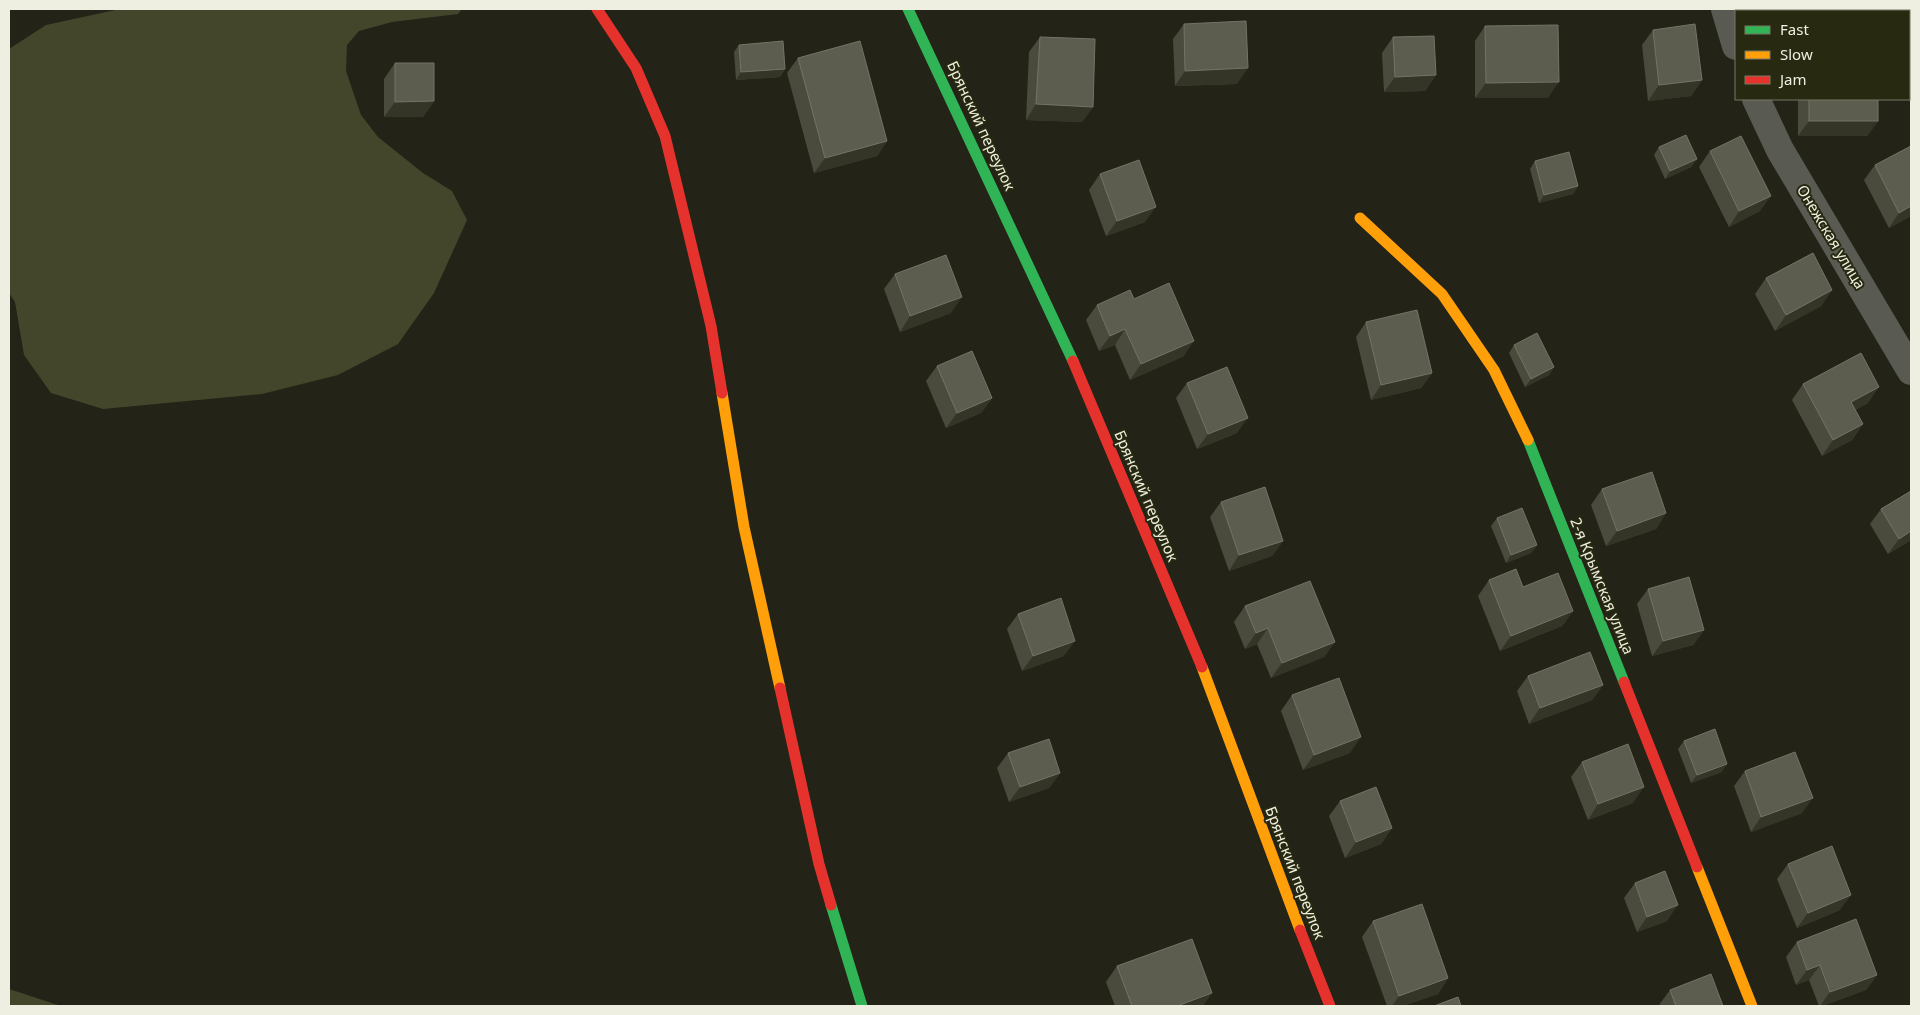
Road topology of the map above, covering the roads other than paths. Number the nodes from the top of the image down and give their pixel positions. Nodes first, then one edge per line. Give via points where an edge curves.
1 (597, 9) edge
2 (908, 9) edge
3 (1725, 9) edge
4 (1735, 43) edge
5 (1756, 100) edge
6 (1360, 218) dead end
7 (1911, 371) edge
8 (862, 1006) edge
9 (1330, 1006) edge
10 (1752, 1006) edge

1 - 8 street via 636,68 665,136 712,326 744,527 819,864
2 - 9 street, Брянский переулок via 1065,341 1195,649
3 - 4 street
5 - 7 street, Онежская улица via 1780,150
6 - 10 street, 2-я Крымская улица via 1442,294 1494,370 1526,434

